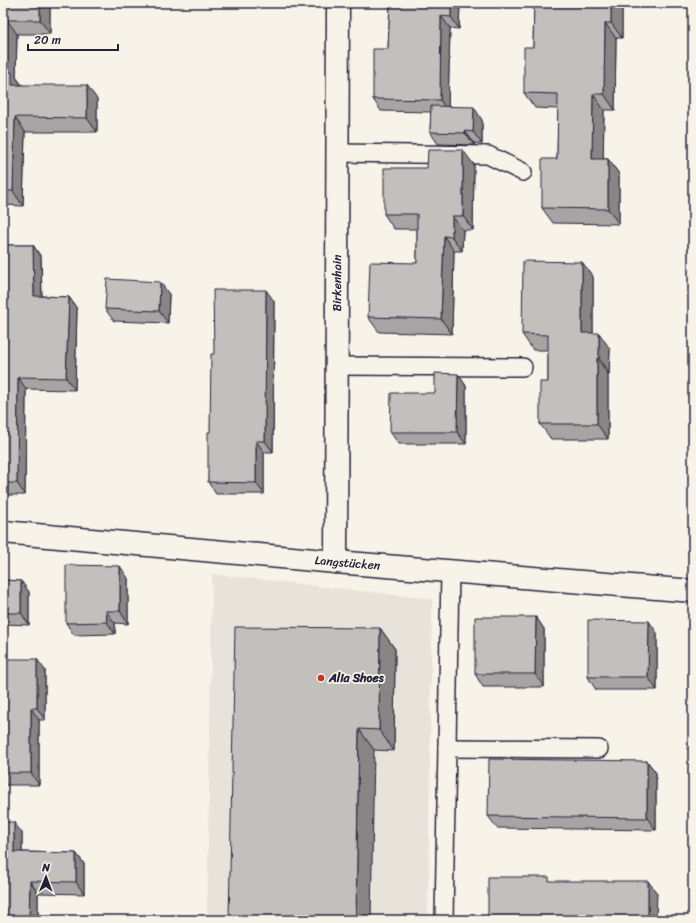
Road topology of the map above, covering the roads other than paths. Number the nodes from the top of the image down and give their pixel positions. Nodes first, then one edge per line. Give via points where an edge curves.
1 (338, 3) edge
2 (337, 153) junction
3 (523, 172) dead end
4 (336, 366) junction
5 (523, 367) dead end
6 (3, 532) edge
7 (336, 562) junction
8 (450, 572) junction
9 (693, 591) edge
10 (447, 748) junction
11 (599, 749) dead end
12 (444, 920) edge

1 - 2 street, Birkenhain
2 - 3 lane via 488,155
2 - 4 street, Birkenhain
4 - 5 lane
4 - 7 street, Birkenhain
6 - 7 street, Langstücken
7 - 8 street, Langstücken
8 - 9 street, Langstücken
8 - 10 lane
10 - 11 lane
10 - 12 lane

